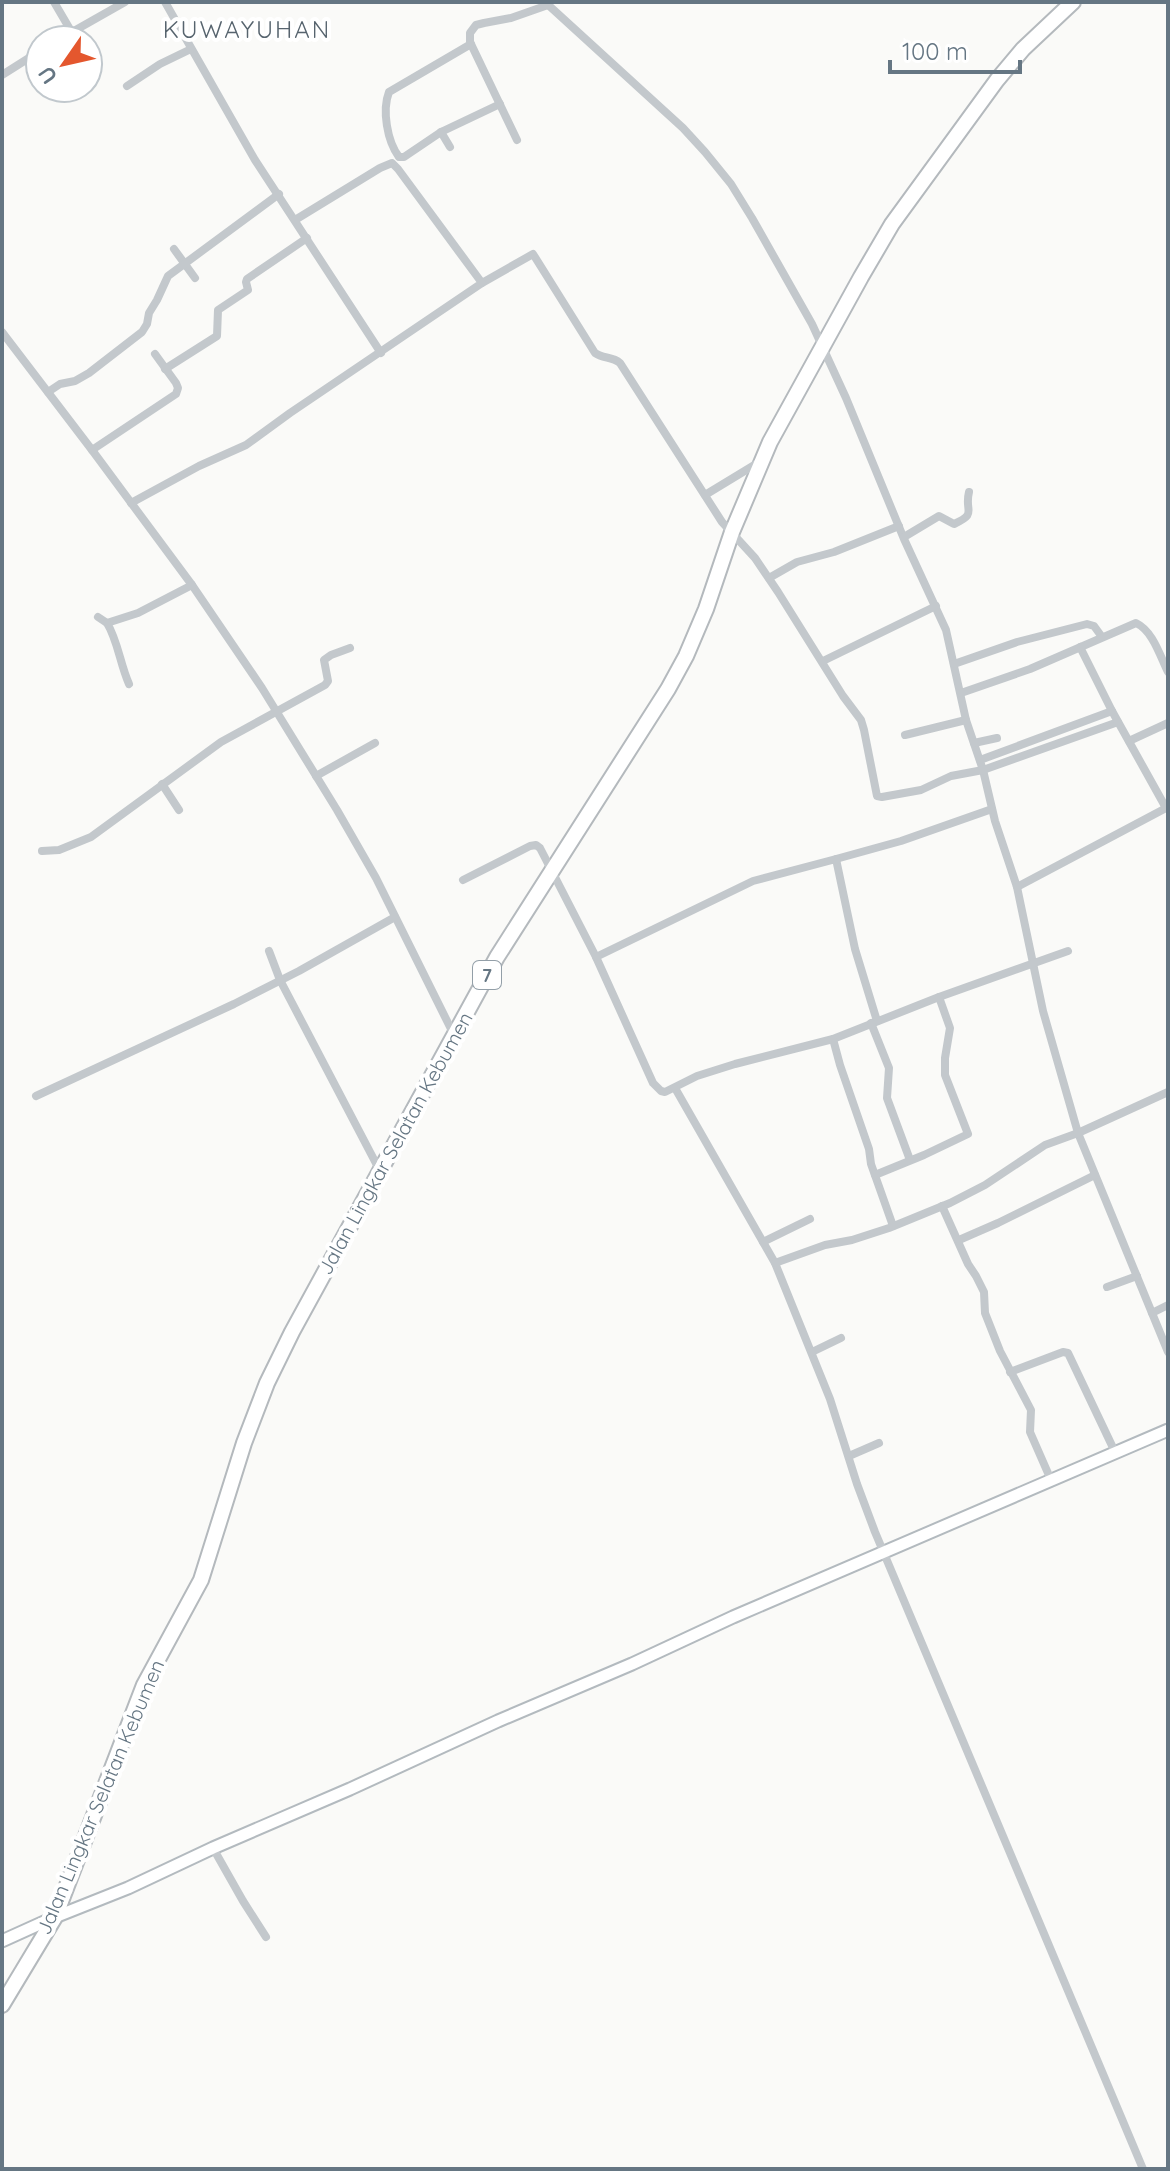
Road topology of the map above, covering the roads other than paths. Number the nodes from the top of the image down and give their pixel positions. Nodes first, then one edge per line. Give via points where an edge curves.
1 (54, 2) edge
2 (125, 2) edge
3 (179, 2) edge
4 (1073, 2) edge
5 (547, 3) edge
6 (166, 5) edge
7 (67, 24) edge
8 (84, 24) edge
9 (471, 44) junction
10 (191, 49) junction
11 (24, 61) edge
12 (2, 75) edge
13 (127, 86) dead end
14 (500, 104) junction
15 (441, 132) junction
16 (517, 140) dead end
17 (450, 147) dead end
18 (402, 158) junction
19 (398, 169) junction
20 (279, 194) junction
21 (295, 220) junction
22 (307, 238) junction
23 (174, 249) dead end
24 (184, 263) junction
25 (195, 278) dead end
26 (482, 283) junction
27 (2, 332) edge
28 (822, 345) junction
29 (381, 353) junction
30 (155, 354) dead end
31 (165, 369) junction
32 (48, 392) junction
33 (92, 450) junction
34 (761, 461) junction
35 (969, 492) dead end
36 (705, 495) junction
37 (131, 503) junction
38 (899, 526) junction
39 (732, 532) junction
40 (904, 537) junction
41 (769, 578) junction
42 (192, 585) junction
43 (936, 606) junction
44 (98, 617) dead end
45 (107, 623) junction
46 (1102, 637) junction
47 (1080, 647) junction
48 (350, 648) dead end
49 (823, 661) junction
50 (954, 664) junction
51 (1168, 672) edge
52 (129, 684) dead end
53 (961, 693) junction
54 (1112, 711) junction
55 (276, 712) junction
56 (966, 720) junction
57 (1118, 722) junction
58 (1168, 723) edge
59 (905, 735) dead end
60 (997, 738) dead end
61 (1129, 741) junction
62 (375, 743) dead end
63 (974, 743) junction
64 (980, 760) junction
65 (983, 770) junction
66 (316, 776) junction
67 (162, 784) junction
68 (1167, 807) edge
69 (992, 809) junction
70 (179, 810) dead end
71 (42, 851) dead end
72 (836, 859) junction
73 (551, 872) junction
74 (463, 880) dead end
75 (1017, 887) junction
76 (395, 917) junction
77 (269, 951) dead end
78 (1068, 951) dead end
79 (596, 957) junction
80 (1033, 964) junction
81 (280, 980) junction
82 (939, 997) junction
83 (874, 1022) junction
84 (454, 1035) junction
85 (833, 1039) junction
86 (675, 1088) junction
87 (1168, 1092) edge
88 (36, 1096) dead end
89 (1078, 1133) junction
90 (910, 1160) junction
91 (381, 1172) junction
92 (875, 1175) junction
93 (1095, 1175) junction
94 (942, 1206) junction
95 (810, 1219) dead end
96 (893, 1226) junction
97 (959, 1240) junction
98 (763, 1242) junction
99 (775, 1263) junction
100 (1137, 1276) junction
101 (1107, 1287) dead end
102 (1168, 1305) edge
103 (1152, 1313) junction
104 (841, 1338) dead end
105 (812, 1352) junction
106 (1168, 1352) edge
107 (1010, 1372) junction
108 (1168, 1430) edge
109 (879, 1443) dead end
110 (1115, 1452) junction
111 (849, 1456) junction
112 (1051, 1480) junction
113 (885, 1553) junction
114 (213, 1848) junction
115 (55, 1917) junction
116 (266, 1937) dead end
117 (2, 1941) edge
118 (2, 2005) edge
119 (1143, 2169) edge

1 - 7 street
2 - 8 street
3 - 6 street
4 - 28 highway, Jalan Lingkar Selatan Kebumen / 7 via 1014,59 924,180 892,224
5 - 9 street via 476,25
5 - 28 street via 683,128 731,184
6 - 10 street
9 - 14 street
9 - 18 street via 388,94 388,135
10 - 13 street
10 - 20 street
11 - 12 street
14 - 15 street
14 - 16 street
15 - 17 street
15 - 18 street
18 - 19 street
19 - 21 street via 387,164
19 - 26 street
20 - 21 street
20 - 24 street
21 - 22 street
22 - 29 street
22 - 31 street via 247,279 248,290 218,310 217,335
23 - 24 street
24 - 25 street
24 - 32 street via 166,279 142,332 89,373
26 - 29 street
26 - 36 street via 533,254 595,353 620,363
27 - 32 street
28 - 34 highway, Jalan Lingkar Selatan Kebumen / 7
28 - 38 street
29 - 37 street via 246,445
30 - 31 street
31 - 33 street via 178,388 176,394
32 - 33 street
33 - 37 street
34 - 36 street
34 - 39 highway, Jalan Lingkar Selatan Kebumen / 7
35 - 40 street via 968,516 954,524 939,516
36 - 39 street
37 - 42 street
38 - 40 street
38 - 41 street via 807,558
39 - 41 street
39 - 73 highway, Jalan Lingkar Selatan Kebumen / 7 via 706,609 668,689
40 - 43 street
41 - 49 street
42 - 45 street
42 - 55 street
43 - 49 street
43 - 50 street
44 - 45 street
45 - 52 street
46 - 47 street
46 - 50 street via 1087,624
46 - 51 street via 1139,624
47 - 53 street
47 - 54 street
48 - 55 street via 324,660 327,683
49 - 65 street via 861,720 878,797
50 - 53 street
53 - 56 street
54 - 57 street
54 - 64 street
55 - 66 street
55 - 67 street via 221,742
56 - 59 street
56 - 63 street
57 - 61 street
57 - 65 street
58 - 61 street
60 - 63 street
61 - 68 street
62 - 66 street
63 - 64 street
64 - 65 street
65 - 69 street
66 - 76 street
67 - 70 street
67 - 71 street via 91,837
68 - 75 street
69 - 72 street
69 - 75 street
72 - 79 street via 753,881
72 - 83 street
73 - 74 street via 540,848 533,845
73 - 79 street
73 - 84 highway, Jalan Lingkar Selatan Kebumen / 7
75 - 80 street
76 - 81 street
76 - 84 street
77 - 81 street
78 - 80 street
79 - 86 street via 653,1083 665,1092
80 - 82 street
80 - 89 street
81 - 88 street
81 - 91 street
82 - 83 street
82 - 90 street via 950,1028 945,1075 968,1134
83 - 85 street
83 - 90 street via 889,1068 887,1098
84 - 91 highway, Jalan Lingkar Selatan Kebumen / 7
85 - 86 street via 735,1064
85 - 92 street
86 - 98 street
87 - 89 street
89 - 93 street
89 - 94 street via 1045,1145
90 - 92 street
91 - 115 highway, Jalan Lingkar Selatan Kebumen / 7 via 267,1383 201,1580 144,1685
92 - 96 street
93 - 97 street
93 - 100 street
94 - 96 street
94 - 97 street
95 - 98 street
96 - 99 street
97 - 107 street via 984,1292 985,1313
98 - 99 street
99 - 105 street
100 - 101 street
100 - 103 street
102 - 103 street
103 - 106 street
104 - 105 street
105 - 111 street
107 - 110 street via 1067,1352
107 - 112 street via 1031,1410 1030,1432
108 - 110 street
109 - 111 street
110 - 112 street
111 - 113 street
112 - 113 street
113 - 114 street
113 - 119 street
114 - 115 street
114 - 116 street
115 - 117 street
115 - 118 highway, Jalan Lingkar Selatan Kebumen / 7

